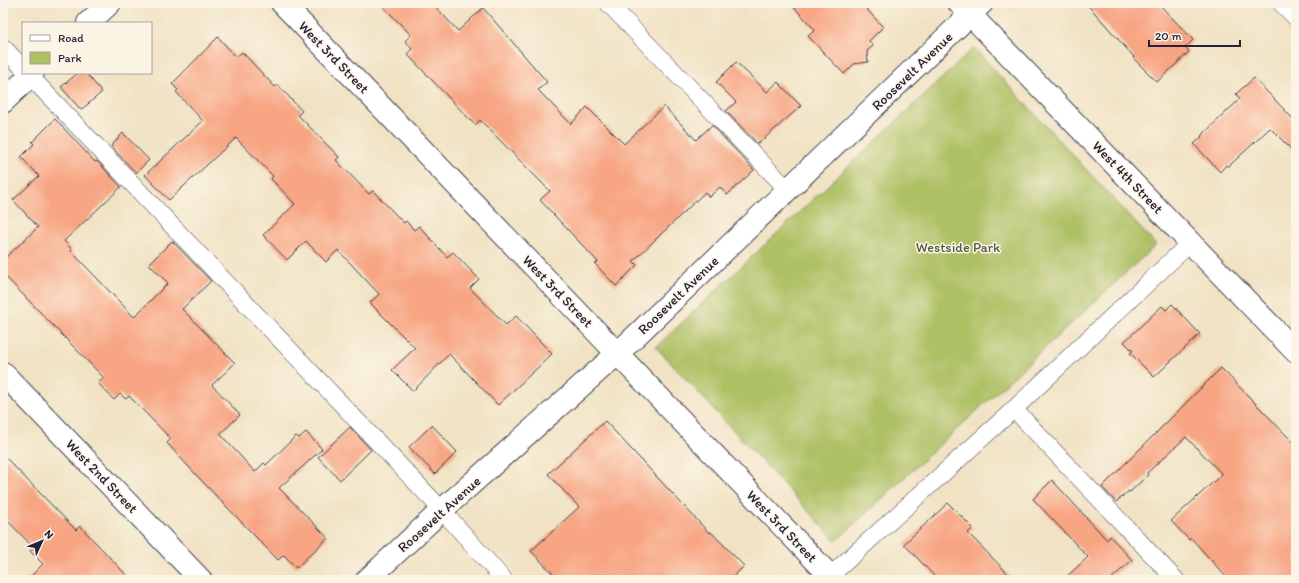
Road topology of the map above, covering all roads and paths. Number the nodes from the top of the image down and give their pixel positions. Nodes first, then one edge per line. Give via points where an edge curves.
1 (110, 3) edge
2 (282, 3) edge
3 (608, 3) edge
4 (1281, 3) edge
5 (971, 7) edge
6 (1296, 18) edge
7 (89, 22) edge
8 (3, 47) edge
9 (22, 66) edge
10 (26, 74) edge
11 (30, 74) edge
12 (3, 102) edge
13 (788, 190) junction
14 (1190, 243) junction
15 (1296, 352) edge
16 (618, 353) junction
17 (3, 373) edge
18 (1014, 409) junction
19 (442, 510) junction
20 (832, 578) edge
21 (201, 580) edge
22 (367, 580) edge
23 (504, 580) edge
24 (1176, 580) edge

1 - 7 street
2 - 16 street, West 3rd Street
3 - 13 lane
4 - 6 lane
5 - 13 street, Roosevelt Avenue
5 - 14 street, West 4th Street
8 - 9 lane
10 - 12 street
11 - 19 lane
13 - 16 street, Roosevelt Avenue
14 - 15 street, West 4th Street
14 - 18 lane
16 - 19 street, Roosevelt Avenue
16 - 20 street, West 3rd Street
17 - 21 street, West 2nd Street
18 - 20 lane
18 - 24 lane
19 - 22 street, Roosevelt Avenue
19 - 23 lane

